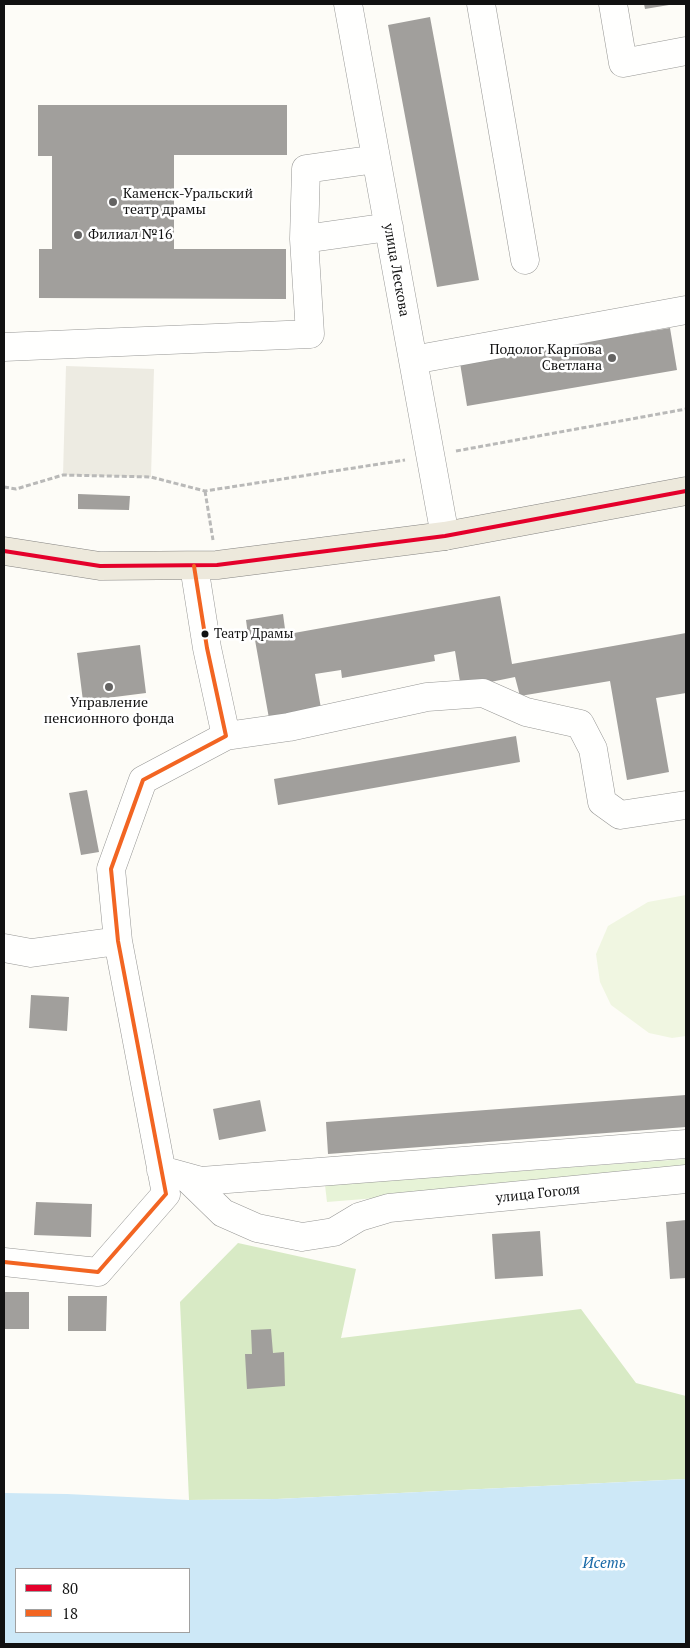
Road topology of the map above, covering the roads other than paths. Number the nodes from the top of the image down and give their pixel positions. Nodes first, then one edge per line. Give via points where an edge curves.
1 (348, 4) edge
2 (481, 4) edge
3 (612, 4) edge
4 (686, 51) edge
5 (376, 159) junction
6 (389, 226) junction
7 (304, 239) junction
8 (524, 260) dead end
9 (686, 310) edge
10 (4, 347) edge
11 (413, 360) junction
12 (686, 492) edge
13 (445, 536) junction
14 (4, 552) edge
15 (194, 566) junction
16 (226, 736) junction
17 (686, 805) edge
18 (118, 941) junction
19 (4, 948) edge
20 (686, 1144) edge
21 (686, 1179) edge
22 (171, 1180) junction
23 (4, 1262) edge

1 - 5 street, улица Лескова
2 - 8 street
3 - 4 street via 623,63
5 - 6 street, улица Лескова
5 - 7 street via 306,169
6 - 7 street
6 - 11 street, улица Лескова
7 - 10 street via 310,334
9 - 11 street
11 - 13 street, улица Лескова
12 - 13 main road
13 - 15 main road
14 - 15 main road via 100,566
15 - 16 street
16 - 17 street via 289,727 427,697 483,693 526,712 580,724 593,749 602,802 620,815
16 - 18 street via 143,780 111,869
18 - 19 street via 31,953
18 - 22 street
20 - 22 street via 201,1181
21 - 22 street, улица Гоголя via 389,1208 359,1217 334,1232 302,1237 257,1228 223,1213
22 - 23 street via 98,1272

